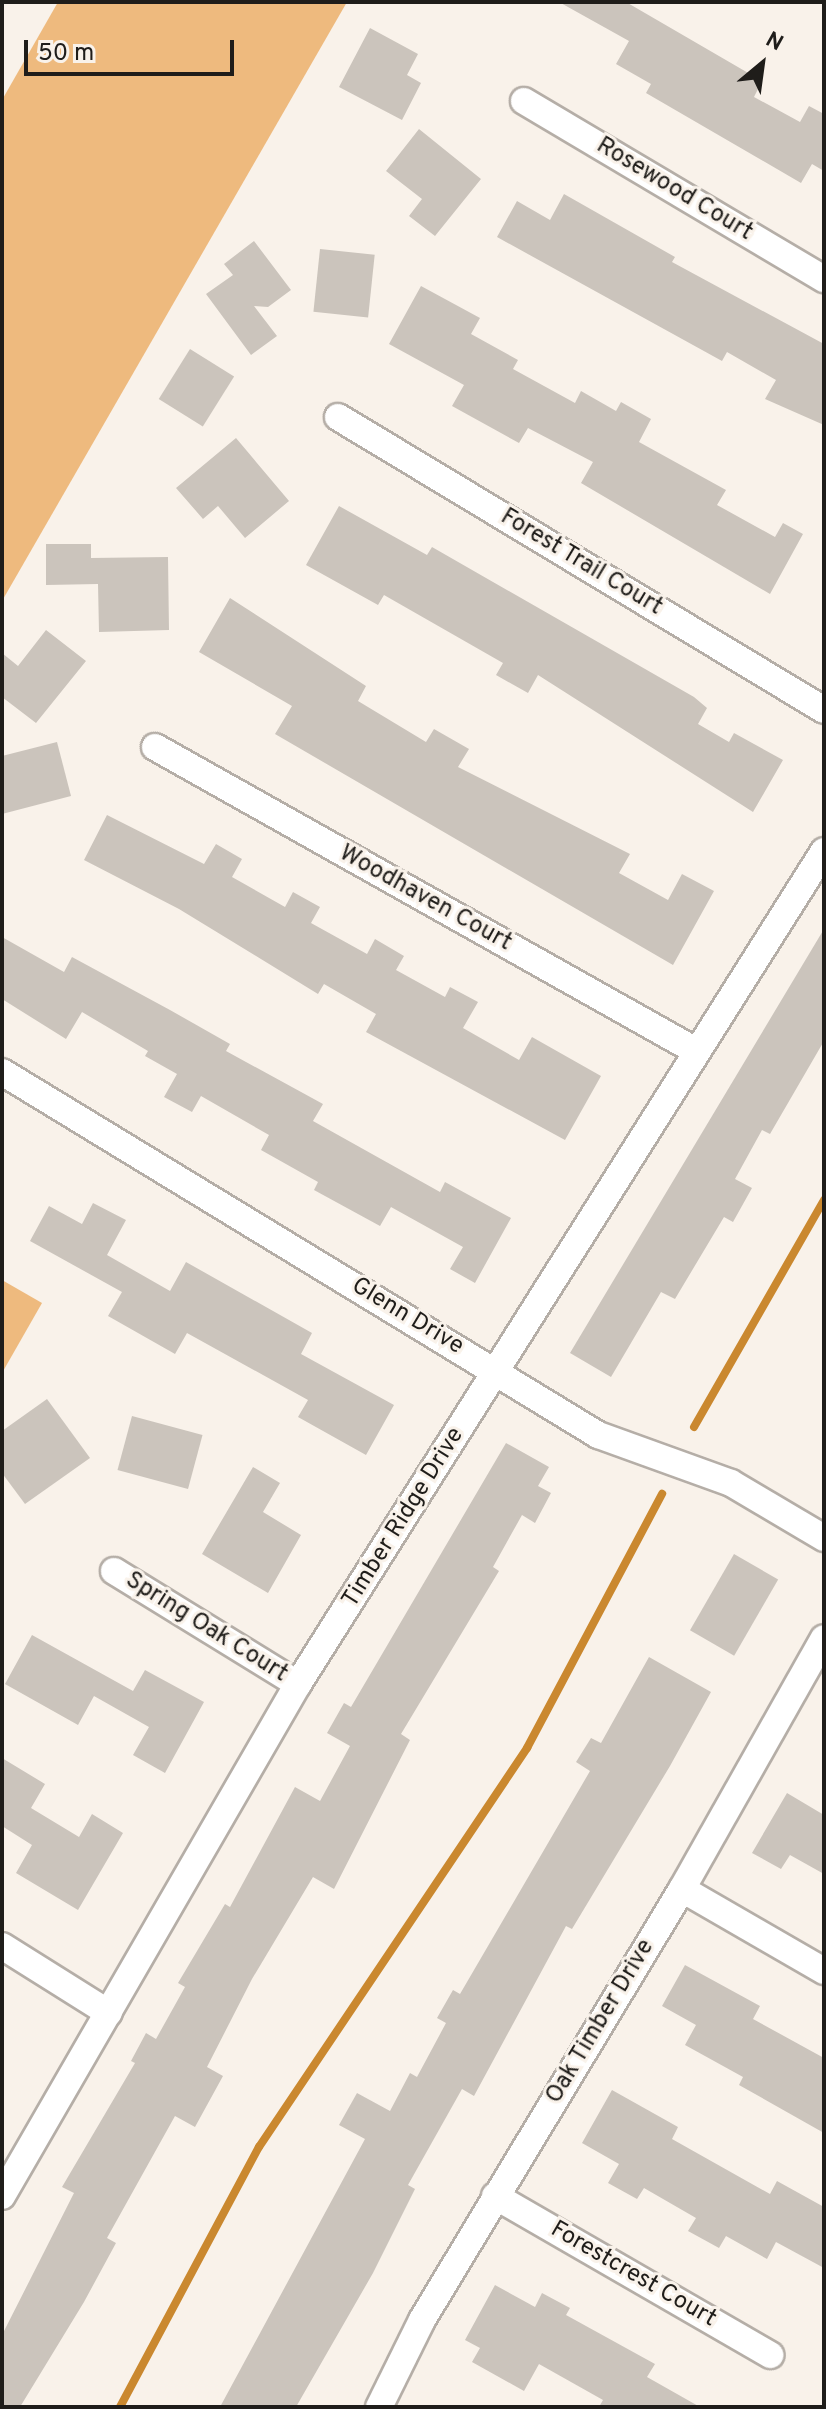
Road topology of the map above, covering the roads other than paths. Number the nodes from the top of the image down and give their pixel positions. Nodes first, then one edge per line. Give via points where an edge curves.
1 (524, 101) dead end
2 (824, 279) edge
3 (338, 417) dead end
4 (824, 710) edge
5 (155, 747) dead end
6 (824, 851) edge
7 (696, 1051) junction
8 (2, 1072) edge
9 (497, 1371) junction
10 (824, 1538) edge
11 (114, 1571) dead end
12 (824, 1638) edge
13 (298, 1684) junction
14 (682, 1889) junction
15 (2, 1946) edge
16 (824, 1971) edge
17 (109, 2013) junction
18 (2, 2196) edge
19 (495, 2196) junction
20 (770, 2355) dead end
21 (379, 2407) edge

1 - 2 street, Rosewood Court
3 - 4 street, Forest Trail Court
5 - 7 street, Woodhaven Court
6 - 7 street, Timber Ridge Drive
7 - 9 street, Timber Ridge Drive
8 - 9 street, Glenn Drive
9 - 10 street, Glenn Drive via 598,1435 731,1483
9 - 13 street, Timber Ridge Drive
11 - 13 street, Spring Oak Court
12 - 14 street, Oak Timber Drive
13 - 17 street, Timber Ridge Drive
14 - 16 street
14 - 19 street, Oak Timber Drive
15 - 17 street
17 - 18 street, Timber Ridge Drive
19 - 20 street, Forestcrest Court
19 - 21 street, Oak Timber Drive

